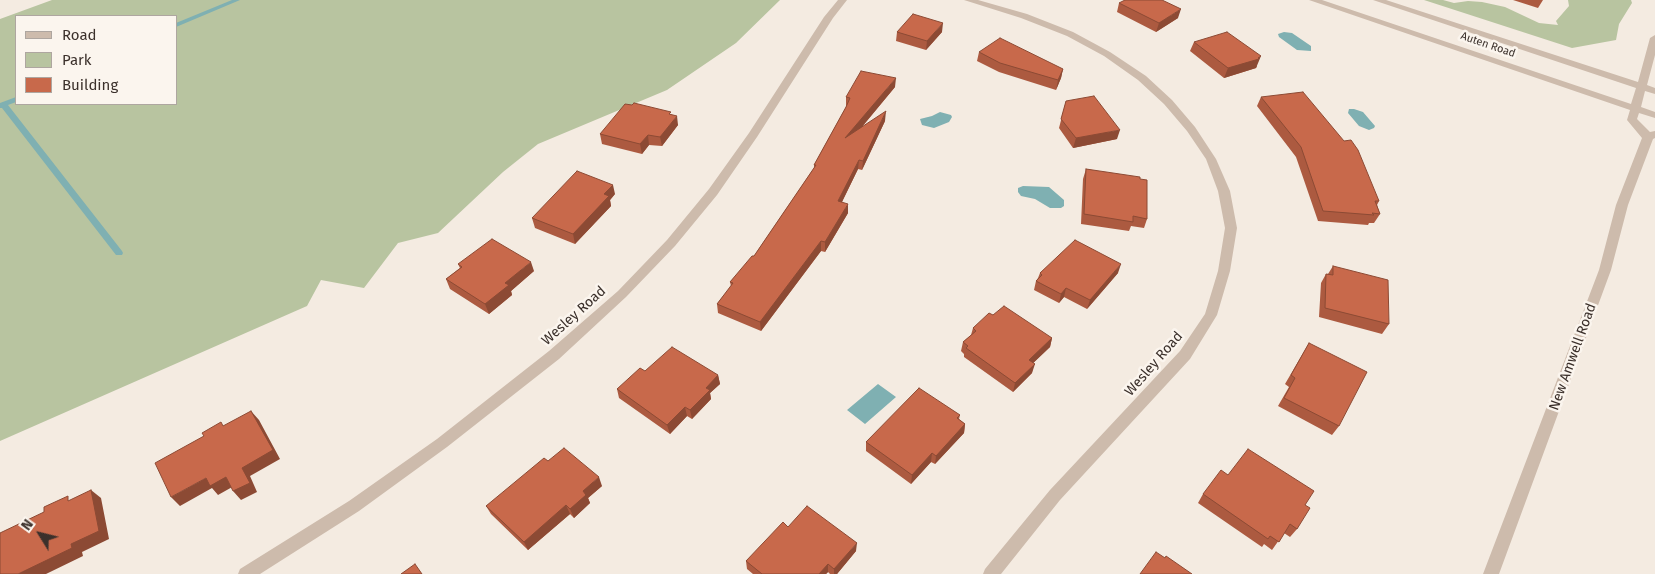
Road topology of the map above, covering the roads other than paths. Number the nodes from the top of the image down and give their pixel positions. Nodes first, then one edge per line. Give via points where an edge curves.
1 (843, 0) edge
2 (968, 0) edge
3 (1313, 0) edge
4 (1377, 0) edge
5 (1655, 38) edge
6 (1640, 86) junction
7 (1655, 91) edge
8 (1634, 108) junction
9 (1655, 115) edge
10 (1651, 136) edge
11 (246, 574) edge
12 (991, 574) edge
13 (1491, 574) edge

1 - 11 street, Wesley Road via 713,192 671,243 622,294 554,355 442,443 354,506
2 - 12 street, Wesley Road via 1024,16 1070,34 1108,54 1142,78 1191,129 1211,159 1224,191 1231,228 1224,271 1211,314 1185,355 1055,495
3 - 8 street, Auten Road
4 - 6 street, Auten Road
5 - 6 street
6 - 7 street, Auten Road
6 - 8 street
8 - 9 street, Auten Road
8 - 10 street, New Amwell Road via 1632,120
10 - 13 street, New Amwell Road via 1622,205 1605,270

